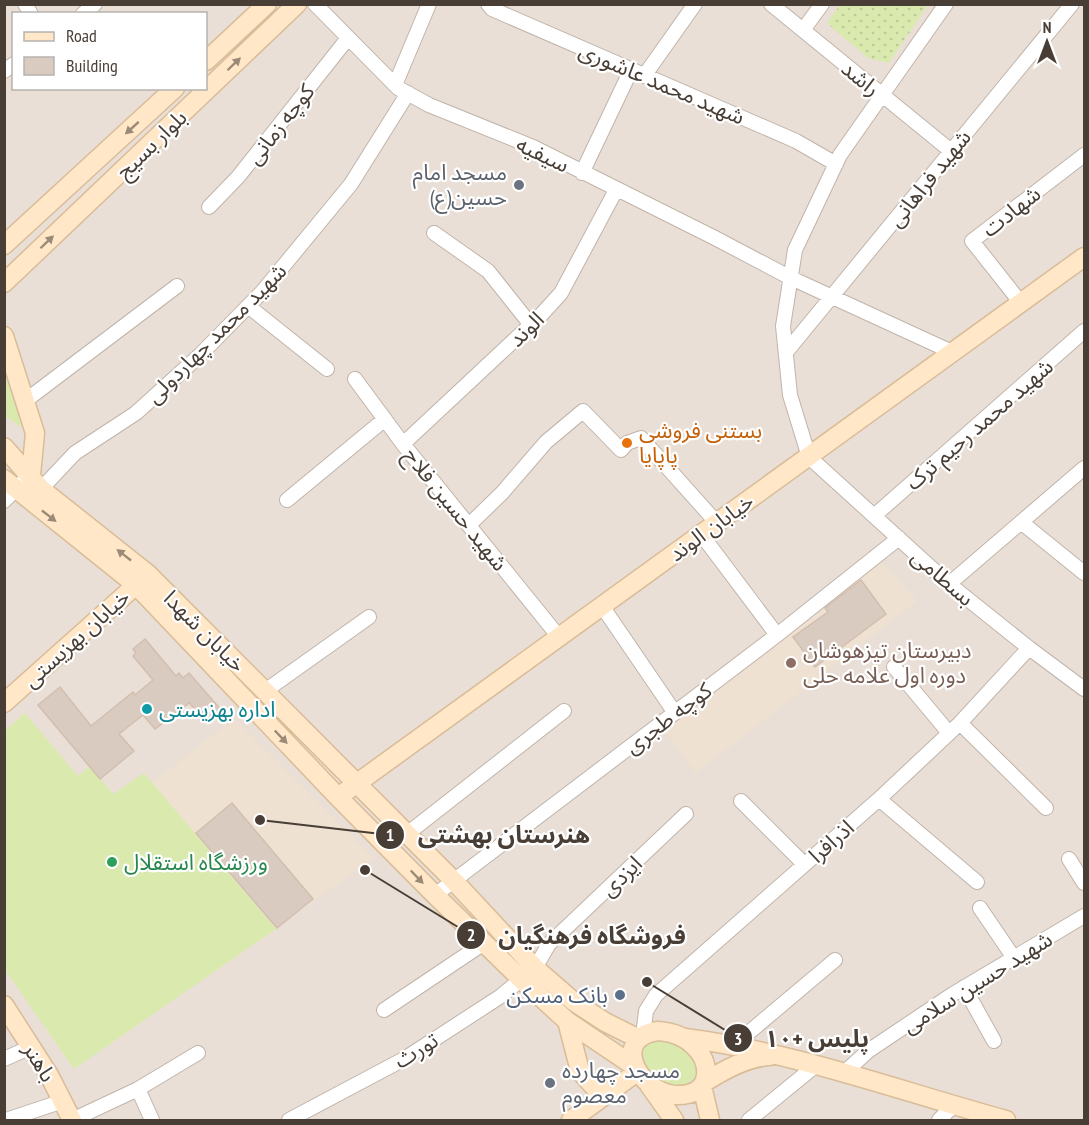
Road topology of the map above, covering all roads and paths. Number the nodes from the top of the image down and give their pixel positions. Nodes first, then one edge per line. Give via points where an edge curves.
1 (267, 4) edge
2 (297, 4) edge
3 (315, 4) edge
4 (429, 4) edge
5 (488, 4) edge
6 (695, 4) edge
7 (771, 4) edge
8 (822, 4) edge
9 (946, 4) edge
10 (1072, 4) edge
11 (802, 30) junction
12 (348, 38) junction
13 (207, 60) edge
14 (638, 73) junction
15 (395, 85) junction
16 (173, 90) edge
17 (207, 90) edge
18 (207, 90) edge
19 (408, 93) junction
20 (882, 95) junction
21 (951, 151) junction
22 (1084, 155) edge
23 (836, 164) junction
24 (582, 173) junction
25 (616, 190) junction
26 (209, 207) dead end
27 (434, 234) dead end
28 (4, 245) edge
29 (1084, 257) edge
30 (791, 278) junction
31 (4, 283) edge
32 (177, 286) dead end
33 (832, 296) junction
34 (1020, 303) junction
35 (248, 306) junction
36 (531, 325) junction
37 (1084, 331) edge
38 (4, 336) edge
39 (787, 351) junction
40 (952, 352) junction
41 (327, 369) dead end
42 (355, 379) dead end
43 (25, 401) junction
44 (385, 419) junction
45 (403, 444) junction
46 (4, 447) edge
47 (809, 457) junction
48 (1083, 473) edge
49 (36, 482) junction
50 (8, 490) edge
51 (287, 500) dead end
52 (874, 516) junction
53 (1021, 522) junction
54 (717, 523) junction
55 (470, 525) junction
56 (701, 534) junction
57 (899, 538) junction
58 (1084, 573) edge
59 (142, 579) junction
60 (949, 584) junction
61 (602, 606) junction
62 (369, 617) dead end
63 (777, 635) junction
64 (559, 637) junction
65 (1029, 648) junction
66 (894, 668) dead end
67 (1084, 689) edge
68 (265, 691) junction
69 (4, 703) edge
70 (564, 711) dead end
71 (675, 712) junction
72 (955, 728) junction
73 (357, 783) junction
74 (338, 797) junction
75 (879, 799) junction
76 (741, 801) dead end
77 (1046, 808) dead end
78 (686, 814) dead end
79 (407, 834) junction
80 (1069, 858) dead end
81 (804, 864) junction
82 (453, 880) junction
83 (977, 882) dead end
84 (1084, 883) edge
85 (435, 896) junction
86 (980, 908) dead end
87 (1084, 916) edge
88 (483, 943) junction
89 (1014, 958) junction
90 (835, 960) dead end
91 (528, 974) junction
92 (964, 987) junction
93 (4, 1005) edge
94 (384, 1010) dead end
95 (567, 1022) junction
96 (641, 1038) junction
97 (684, 1038) junction
98 (994, 1041) dead end
99 (734, 1045) junction
100 (31, 1047) junction
101 (198, 1053) dead end
102 (778, 1056) junction
103 (4, 1059) edge
104 (816, 1066) junction
105 (844, 1073) junction
106 (640, 1074) junction
107 (704, 1084) junction
108 (138, 1089) junction
109 (603, 1097) junction
110 (63, 1101) junction
111 (953, 1106) junction
112 (6, 1120) edge
113 (72, 1120) edge
114 (152, 1120) edge
115 (290, 1120) edge
116 (571, 1120) edge
117 (674, 1120) edge
118 (710, 1120) edge
119 (749, 1120) edge
120 (939, 1120) edge
121 (1006, 1120) edge

1 - 13 main road
18 -> 2 main road, بلوار بسیج
3 - 12 street, سیفیه
4 - 15 street
5 - 14 street, شهید محمد عاشوری
6 - 14 street
7 - 11 street, راشد
8 - 11 street
9 - 20 street
10 - 21 street, شهید فراهانی
11 - 20 street, راشد
12 - 15 street, سیفیه
12 - 26 street, کوچه زمانی via 238,177
14 - 23 street, شهید محمد عاشوری via 796,141
14 - 24 street
15 - 19 street, سیفیه
16 -> 28 main road, بلوار بسیج
31 -> 17 main road, بلوار بسیج
19 - 24 street, سیفیه via 533,147
19 - 35 street, شهید محمد چهاردولی via 351,183
20 - 21 street, راشد
20 - 23 street
21 - 33 street, شهید فراهانی
22 - 34 street, شهادت via 972,241
23 - 30 street via 795,250
24 - 25 street, سیفیه
25 - 30 street, سیفیه
25 - 36 street, الوند via 561,293
27 - 36 street via 488,271
29 - 34 main road, خیابان الوند
30 - 33 street, سیفیه
30 - 39 street via 783,326
32 - 43 street
33 - 39 street, شهید فراهانی
33 - 40 street, سیفیه
34 - 40 main road, خیابان الوند
35 - 41 street
35 - 49 street, شهید محمد چهاردولی via 136,413
36 - 45 street, الوند
37 - 52 street, شهید محمد رحیم ترک
38 - 43 main road
39 - 47 street via 790,395
40 - 47 main road, خیابان الوند
42 - 44 street, شهید حسین فلاح
43 - 49 main road via 35,433
44 - 45 street, شهید حسین فلاح
44 - 51 street
45 - 55 street, شهید حسین فلاح
46 - 49 main road, خیابان شهدا
47 - 52 street, بسطامی
47 - 54 main road, خیابان الوند
48 - 53 street
49 - 50 street, شهید محمد چهاردولی
59 -> 49 main road, خیابان شهدا
50 -> 59 main road, خیابان شهدا
52 - 57 street, بسطامی
53 - 58 street
53 - 60 street
54 - 55 street via 641,438 621,450 583,411 546,442
54 - 56 main road, خیابان الوند
55 - 64 street, شهید حسین فلاح
56 - 61 main road, خیابان الوند
56 - 63 street
57 - 60 street, بسطامی
57 - 63 street, کوچه طجری
59 - 68 main road, خیابان شهدا
59 - 69 main road, خیابان بهزیستی
59 -> 74 main road, خیابان شهدا
60 - 65 street, بسطامی
61 - 64 main road, خیابان الوند
61 - 71 street
62 - 68 street
63 - 71 street, کوچه طجری
64 - 73 main road, خیابان الوند
65 - 67 street, بسطامی
65 - 72 street, اذرافرا
66 - 72 street
68 - 73 main road, خیابان شهدا
70 - 79 street
71 - 82 street, کوچه طجری
72 - 75 street, اذرافرا
72 - 77 street
73 - 74 main road, خیابان الوند
73 - 79 main road, خیابان شهدا
74 -> 85 main road, خیابان شهدا
75 - 81 street, اذرافرا
75 - 83 street
76 - 81 street
78 - 91 street, ایزدی via 549,944
79 - 82 main road, خیابان شهدا
80 - 84 street
81 - 96 street, اذرافرا via 656,995 646,1011
82 - 85 street, کوچه طجری
82 - 91 main road, خیابان شهدا
85 - 88 main road, خیابان شهدا
86 - 89 street
87 - 89 street, شهید حسین سلامی
88 - 91 main road, خیابان شهدا
88 - 94 street
89 - 92 street, شهید حسین سلامی
90 - 99 street
91 - 95 main road, خیابان شهدا
91 - 96 main road, خیابان شهدا via 605,1022
91 - 115 street, تورث via 404,1059
92 - 98 street
92 - 105 street, شهید حسین سلامی via 868,1051
93 - 100 main road, باهنر
95 - 106 main road, خیابان شهدا
95 - 109 main road via 580,1071
96 - 97 main road via 652,1032 665,1032
96 - 106 main road via 632,1054
97 - 99 main road
97 - 107 main road via 702,1055
99 - 102 main road
100 - 103 street
100 - 110 main road, باهنر
101 - 108 street
102 - 104 main road
102 - 107 main road via 735,1065
104 - 105 main road
104 - 119 street
105 - 111 main road
106 - 107 main road via 664,1093 696,1092
106 - 109 main road
106 - 117 main road, خیابان شهدا
107 - 118 main road
108 - 113 street
108 - 114 street
109 - 116 main road
110 - 112 street
110 - 113 main road, باهنر
111 - 120 street
111 - 121 main road

